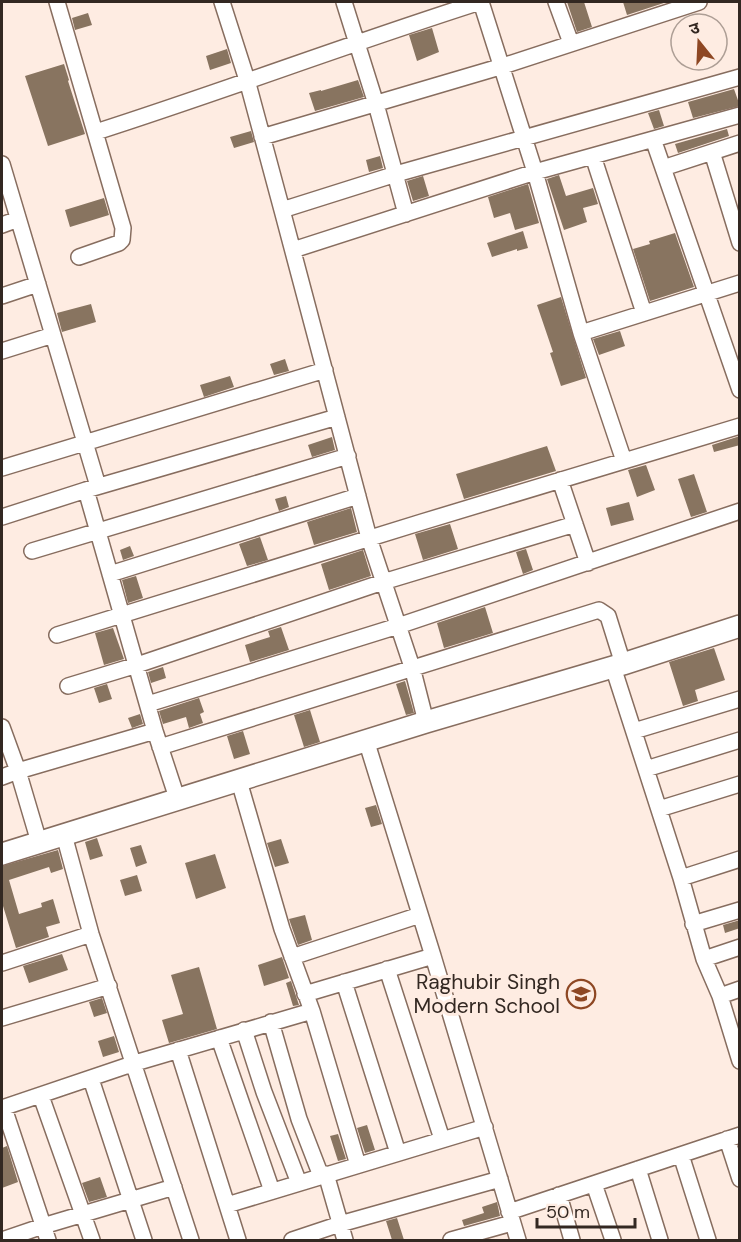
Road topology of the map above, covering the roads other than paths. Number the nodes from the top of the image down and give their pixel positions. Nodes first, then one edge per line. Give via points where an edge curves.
1 (57, 2) edge
2 (222, 2) edge
3 (344, 2) edge
4 (480, 2) edge
5 (556, 2) edge
6 (699, 2) edge
7 (356, 42) junction
8 (571, 43) junction
9 (503, 66) junction
10 (740, 77) edge
11 (246, 80) junction
12 (376, 104) junction
13 (740, 115) edge
14 (96, 132) junction
15 (262, 136) junction
16 (524, 139) junction
17 (653, 139) junction
18 (740, 143) edge
19 (712, 152) junction
20 (593, 156) junction
21 (663, 168) junction
22 (3, 172) edge
23 (535, 172) junction
24 (396, 174) junction
25 (282, 210) junction
26 (406, 214) junction
27 (18, 219) junction
28 (2, 225) edge
29 (740, 243) edge
30 (293, 250) junction
31 (79, 257) dead end
32 (740, 283) edge
33 (38, 284) junction
34 (706, 292) junction
35 (2, 296) edge
36 (644, 313) junction
37 (581, 333) junction
38 (53, 335) junction
39 (2, 351) edge
40 (325, 370) junction
41 (740, 390) edge
42 (338, 417) junction
43 (740, 426) edge
44 (85, 442) junction
45 (348, 456) junction
46 (624, 461) junction
47 (2, 468) edge
48 (560, 480) junction
49 (92, 488) junction
50 (358, 496) junction
51 (740, 512) edge
52 (2, 517) edge
53 (575, 524) junction
54 (98, 531) junction
55 (369, 538) junction
56 (32, 551) dead end
57 (588, 563) junction
58 (110, 574) junction
59 (383, 582) junction
60 (122, 616) junction
61 (398, 626) junction
62 (740, 626) edge
63 (57, 635) dead end
64 (137, 665) junction
65 (618, 666) junction
66 (412, 667) junction
67 (68, 686) dead end
68 (740, 699) edge
69 (148, 704) junction
70 (426, 722) junction
71 (155, 731) junction
72 (634, 731) junction
73 (3, 737) edge
74 (366, 740) junction
75 (740, 740) edge
76 (160, 747) junction
77 (646, 769) junction
78 (18, 771) junction
79 (2, 777) edge
80 (239, 782) junction
81 (740, 784) edge
82 (177, 798) junction
83 (659, 809) junction
84 (64, 835) junction
85 (39, 842) junction
86 (2, 854) edge
87 (740, 859) edge
88 (681, 878) junction
89 (740, 910) edge
90 (420, 915) junction
91 (693, 924) junction
92 (92, 934) junction
93 (740, 947) edge
94 (433, 956) junction
95 (292, 957) junction
96 (704, 959) junction
97 (2, 963) edge
98 (387, 969) junction
99 (344, 982) junction
100 (109, 986) junction
101 (740, 989) edge
102 (305, 994) junction
103 (720, 996) junction
104 (312, 1011) junction
105 (2, 1018) edge
106 (271, 1022) junction
107 (244, 1030) junction
108 (735, 1031) edge
109 (219, 1038) junction
110 (178, 1050) junction
111 (740, 1061) edge
112 (135, 1063) junction
113 (91, 1079) junction
114 (41, 1096) junction
115 (3, 1108) edge
116 (485, 1127) junction
117 (733, 1137) edge
118 (442, 1139) junction
119 (398, 1153) junction
120 (681, 1155) junction
121 (358, 1165) junction
122 (638, 1169) junction
123 (324, 1175) junction
124 (500, 1179) junction
125 (740, 1179) edge
126 (299, 1183) junction
127 (594, 1184) junction
128 (174, 1187) junction
129 (272, 1191) junction
130 (559, 1195) junction
131 (131, 1201) junction
132 (227, 1205) junction
133 (83, 1215) junction
134 (510, 1217) junction
135 (340, 1224) junction
136 (46, 1233) edge
137 (2, 1240) edge
138 (93, 1240) edge
139 (144, 1240) edge
140 (191, 1240) edge
141 (238, 1240) edge
142 (292, 1240) edge
143 (345, 1240) edge
144 (451, 1240) edge
145 (518, 1240) edge
146 (572, 1240) edge
147 (612, 1240) edge
148 (660, 1240) edge
149 (708, 1240) edge

1 - 14 street
2 - 11 street
3 - 7 street
4 - 7 street
4 - 9 street
5 - 8 street
6 - 8 street
7 - 11 street
7 - 12 street
8 - 9 street
9 - 12 street
9 - 16 street
10 - 16 street
11 - 14 street
11 - 15 street
12 - 15 street
12 - 24 street
13 - 17 street
14 - 31 street via 123,234 119,243
15 - 25 street
16 - 23 street
16 - 24 street
17 - 20 street
17 - 21 street
18 - 19 street
19 - 21 street
19 - 29 street
20 - 23 street
20 - 36 street
21 - 34 street
22 - 27 street
23 - 26 street
23 - 37 street
24 - 25 street
24 - 26 street
25 - 30 street
26 - 30 street
27 - 28 street
27 - 33 street
30 - 40 street
32 - 34 street
33 - 35 street
33 - 38 street
34 - 36 street
34 - 41 street
36 - 37 street
37 - 46 street
38 - 39 street
38 - 44 street
40 - 42 street
40 - 44 street
42 - 45 street
42 - 49 street
43 - 46 street
44 - 47 street
44 - 49 street
45 - 50 street
45 - 54 street
46 - 48 street
48 - 53 street
48 - 55 street
49 - 52 street
49 - 54 street
50 - 55 street
50 - 58 street
51 - 57 street
53 - 57 street
53 - 59 street
54 - 56 street
54 - 58 street
55 - 59 street
55 - 60 street
57 - 61 street
58 - 60 street
59 - 61 street
59 - 64 street
60 - 63 street
60 - 64 street
61 - 66 street
61 - 69 street
62 - 65 street
64 - 67 street
64 - 69 street
65 - 66 street via 608,616 599,610
65 - 70 street
65 - 72 street
66 - 70 street
66 - 76 street
68 - 72 street
69 - 71 street
70 - 74 street
71 - 76 street
71 - 78 street
72 - 77 street
73 - 78 street
74 - 80 street
74 - 90 street
75 - 77 street
76 - 82 street
77 - 83 street
78 - 79 street
78 - 85 street
80 - 82 street
80 - 95 street
81 - 83 street
82 - 84 street
83 - 88 street
84 - 85 street
84 - 92 street
85 - 86 street
87 - 88 street
88 - 91 street
89 - 91 street
90 - 94 street
90 - 95 street
91 - 96 street
92 - 97 street
92 - 100 street
93 - 96 street
94 - 98 street
94 - 116 street
95 - 102 street
96 - 103 street
98 - 99 street
98 - 118 street
99 - 102 street
99 - 119 street
100 - 105 street
100 - 112 street
101 - 103 street
102 - 104 street
103 - 108 street
104 - 106 street
104 - 121 street
106 - 107 street
106 - 123 street via 300,1119
107 - 109 street
107 - 126 street
108 - 111 street
109 - 110 street
109 - 129 street
110 - 112 street
110 - 132 street
112 - 113 street
112 - 128 street
113 - 114 street
113 - 131 street
114 - 115 street
114 - 133 street
115 - 136 street
116 - 118 street
116 - 124 street
117 - 120 street
117 - 125 street
118 - 119 street
119 - 121 street
120 - 122 street
120 - 149 street
121 - 123 street
122 - 127 street
122 - 148 street
123 - 126 street
123 - 135 street
124 - 134 street
124 - 135 street
126 - 129 street
127 - 130 street
127 - 147 street
128 - 131 street
128 - 140 street
129 - 132 street
130 - 134 street
130 - 146 street
131 - 133 street
131 - 139 street
132 - 141 street
133 - 136 street
133 - 138 street
134 - 144 street
134 - 145 street
135 - 142 street
135 - 143 street
136 - 137 street

